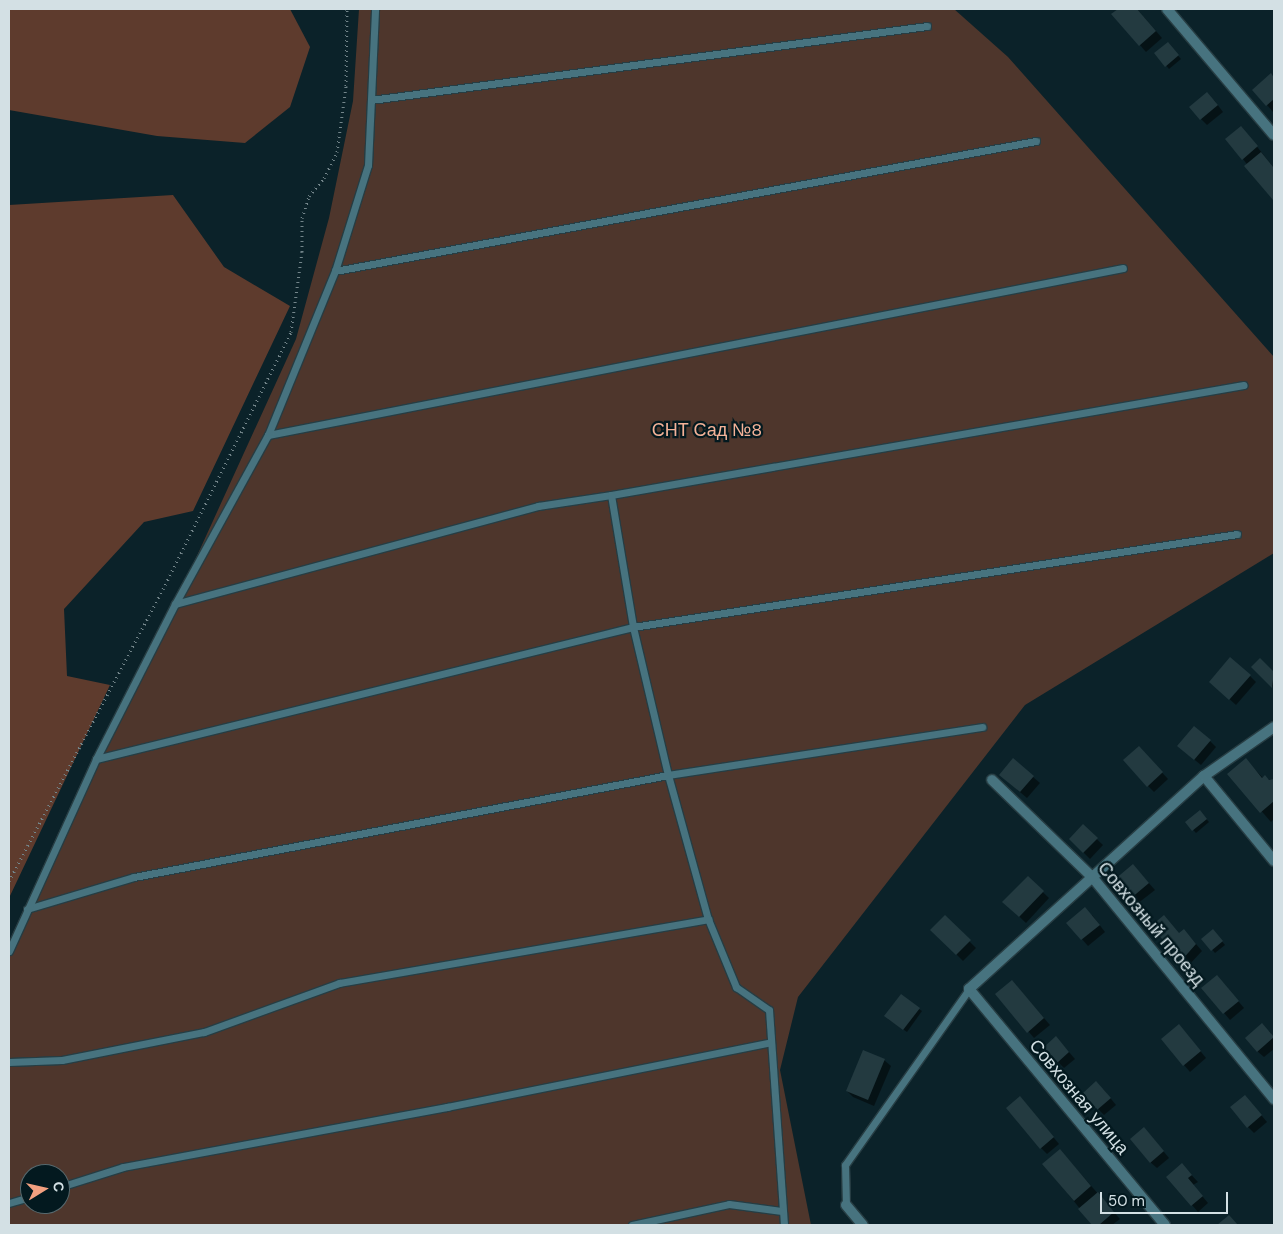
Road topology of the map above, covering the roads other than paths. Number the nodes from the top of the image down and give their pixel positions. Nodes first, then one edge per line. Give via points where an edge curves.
1 (375, 9) edge
2 (1167, 9) edge
3 (927, 26) dead end
4 (371, 100) junction
5 (1274, 135) edge
6 (1036, 141) dead end
7 (1122, 268) dead end
8 (335, 271) junction
9 (1244, 385) dead end
10 (268, 435) junction
11 (611, 495) junction
12 (1238, 534) dead end
13 (175, 604) junction
14 (633, 627) junction
15 (982, 727) dead end
16 (1274, 727) edge
17 (96, 759) junction
18 (668, 776) junction
19 (1204, 776) junction
20 (992, 780) dead end
21 (1274, 861) edge
22 (1093, 878) junction
23 (27, 909) junction
24 (708, 919) junction
25 (9, 951) edge
26 (969, 989) junction
27 (771, 1042) junction
28 (9, 1062) edge
29 (1274, 1099) edge
30 (70, 1184) edge
31 (846, 1205) joint
32 (782, 1210) junction
33 (632, 1225) edge
34 (784, 1225) edge
35 (863, 1225) edge
36 (1165, 1225) edge

1 - 4 lane
2 - 5 street
3 - 4 lane
4 - 8 lane via 368,166
6 - 8 lane
7 - 10 lane
8 - 10 lane
9 - 11 lane
10 - 13 lane
11 - 13 lane via 538,506
11 - 14 lane
12 - 14 lane
13 - 17 lane
14 - 17 lane
14 - 18 lane
15 - 18 lane
16 - 19 street
17 - 23 lane
18 - 23 lane via 134,877
18 - 24 lane
19 - 21 street
19 - 22 street
20 - 22 street, Совхозный проезд
22 - 26 street
22 - 29 street, Совхозный проезд
23 - 25 lane
24 - 27 lane via 736,987 769,1010
24 - 28 lane via 339,983 204,1032 62,1060
26 - 31 lane via 845,1165
26 - 36 street, Совхозная улица
27 - 30 lane via 123,1167
27 - 32 lane
31 - 35 street
32 - 33 lane via 729,1204
32 - 34 lane

